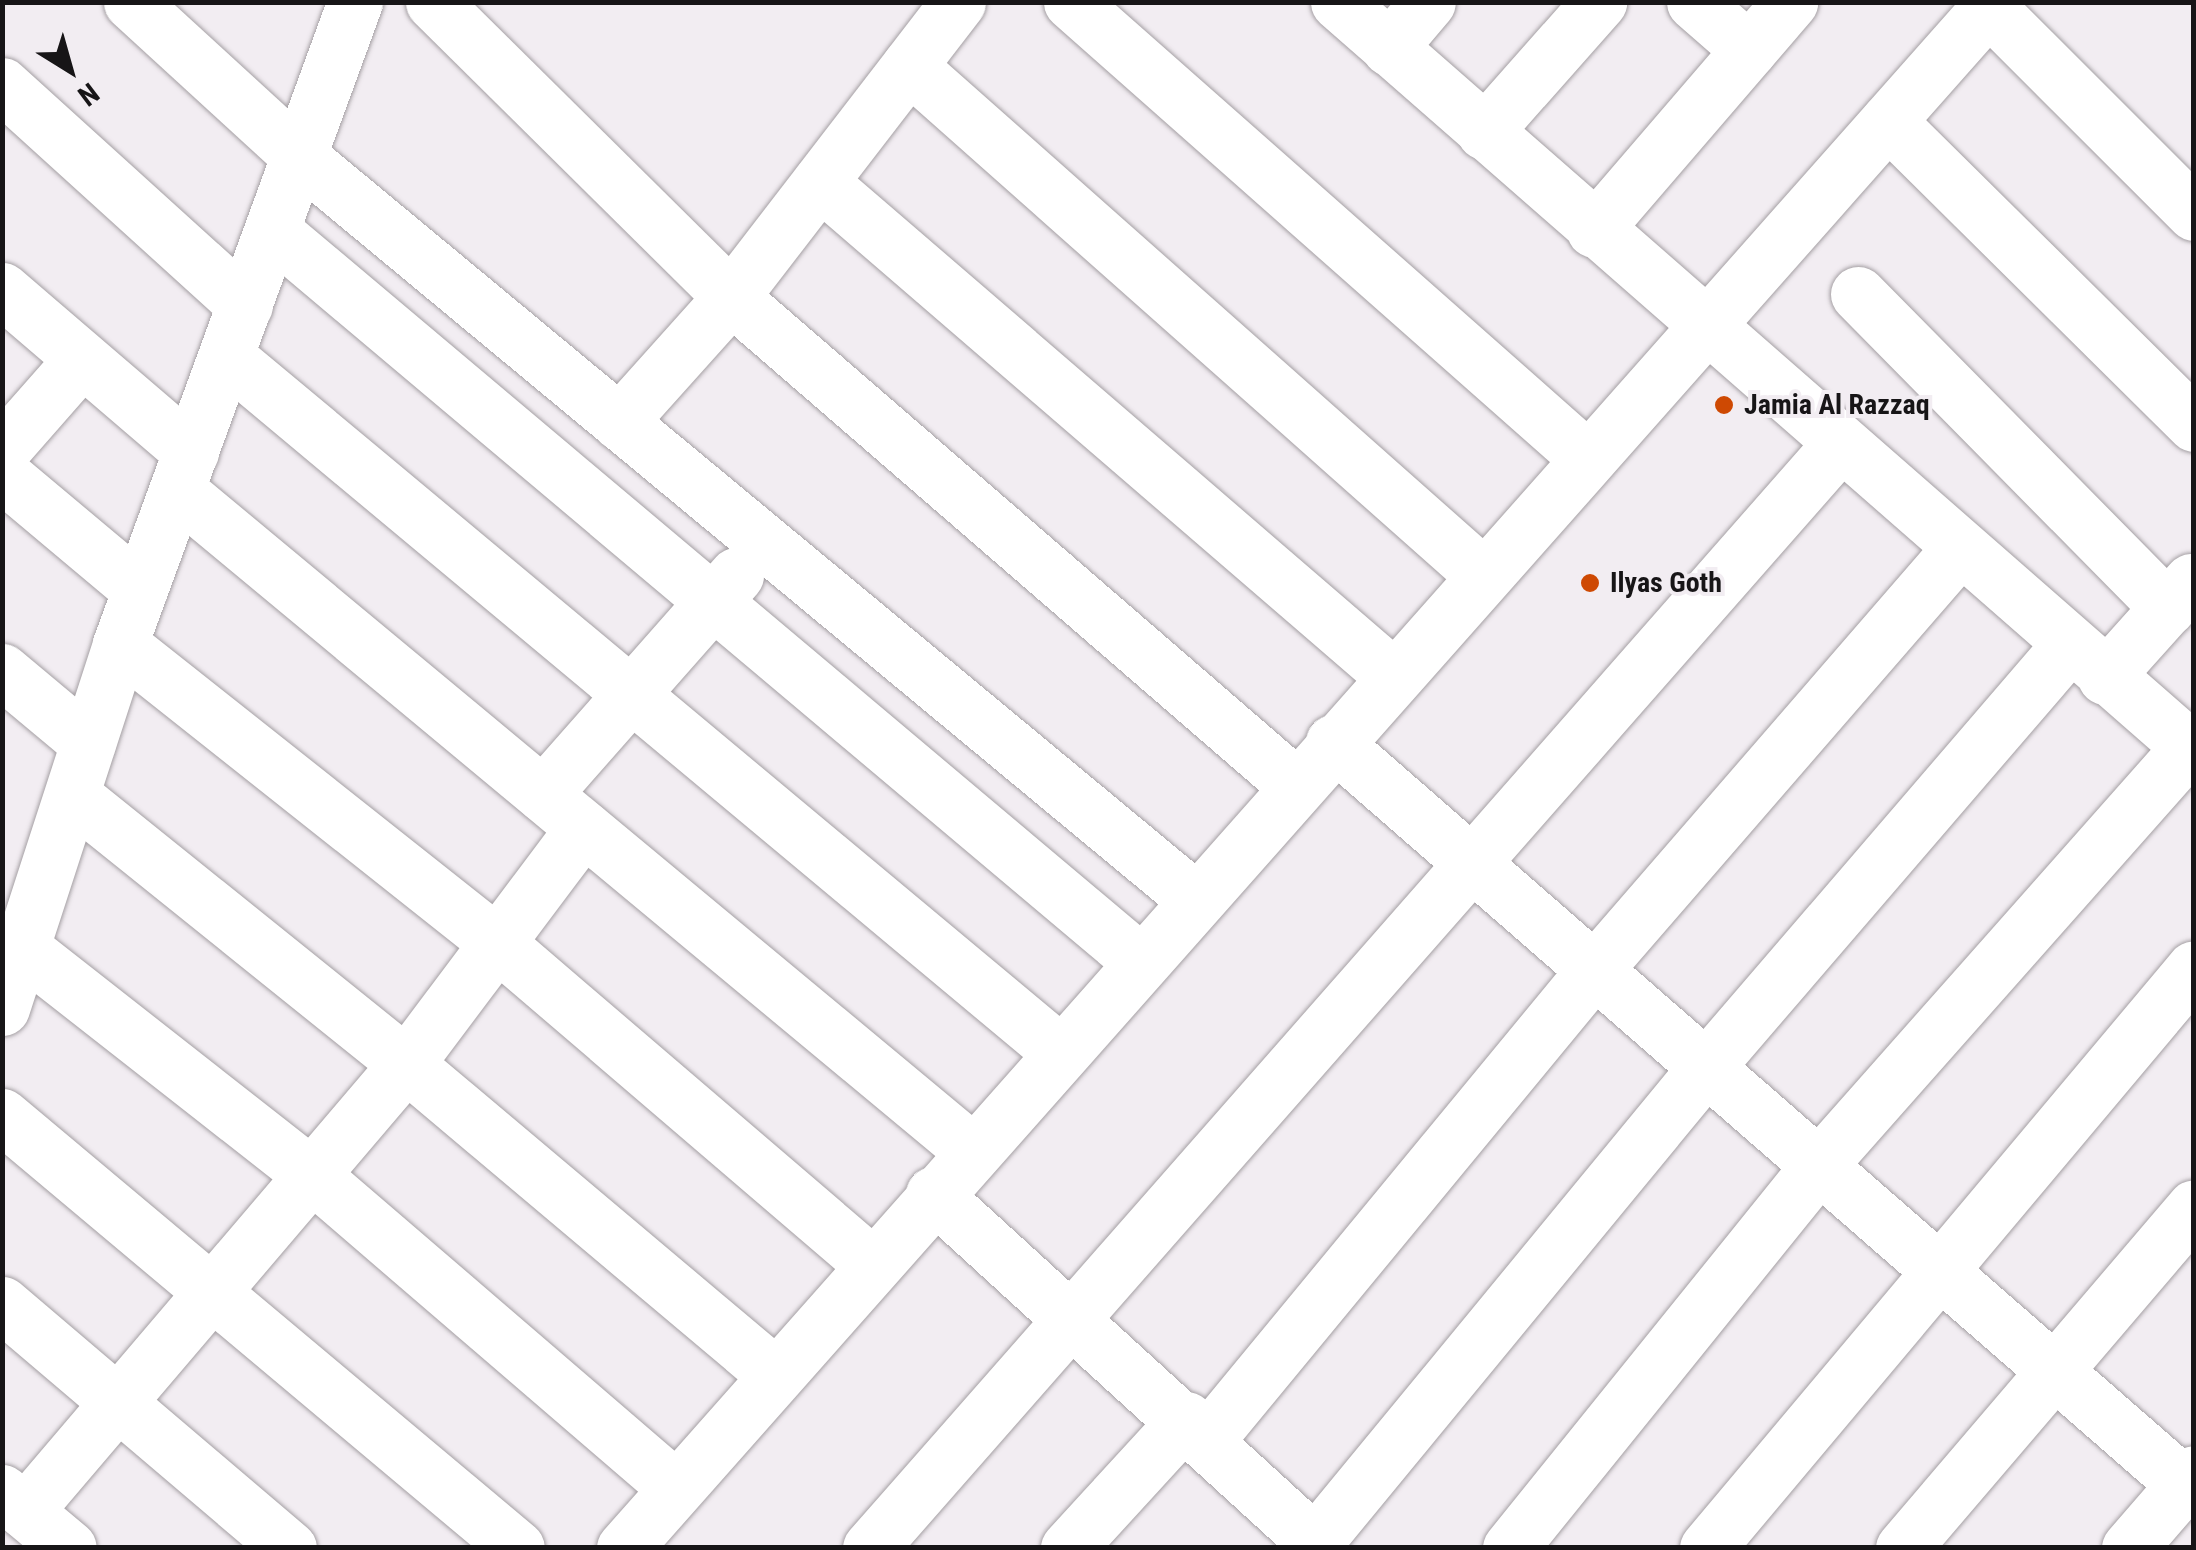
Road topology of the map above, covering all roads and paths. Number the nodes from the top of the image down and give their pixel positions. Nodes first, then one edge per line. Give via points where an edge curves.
1 (131, 2) edge
2 (355, 2) edge
3 (433, 2) edge
4 (958, 2) edge
5 (1071, 2) edge
6 (1338, 2) edge
7 (1428, 2) edge
8 (1599, 2) edge
9 (1694, 2) edge
10 (1790, 2) edge
11 (1991, 5) edge
12 (1389, 48) junction
13 (1749, 50) junction
14 (909, 66) junction
15 (2, 85) edge
16 (1888, 121) junction
17 (1484, 132) junction
18 (300, 157) junction
19 (820, 182) junction
20 (2194, 213) edge
21 (273, 230) junction
22 (1594, 230) junction
23 (2, 290) edge
24 (1858, 294) dead end
25 (731, 297) junction
26 (246, 305) junction
27 (1704, 328) junction
28 (226, 357) junction
29 (82, 358) junction
30 (619, 422) junction
31 (2194, 424) edge
32 (1839, 445) junction
33 (2, 450) edge
34 (1587, 458) junction
35 (184, 472) junction
36 (2, 474) edge
37 (764, 543) junction
38 (1959, 549) junction
39 (1483, 575) junction
40 (140, 590) junction
41 (2181, 593) edge
42 (712, 602) junction
43 (120, 644) junction
44 (2087, 661) junction
45 (2, 670) edge
46 (1392, 676) junction
47 (631, 695) junction
48 (1333, 742) junction
49 (88, 743) junction
50 (2191, 749) edge
51 (1296, 784) junction
52 (72, 795) junction
53 (563, 811) junction
54 (1475, 866) junction
55 (1195, 899) junction
56 (20, 914) edge
57 (497, 942) junction
58 (1140, 962) junction
59 (2194, 968) edge
60 (1594, 970) junction
61 (2, 1008) edge
62 (1060, 1052) junction
63 (406, 1064) junction
64 (1706, 1068) junction
65 (2, 1116) edge
66 (971, 1150) junction
67 (1818, 1166) junction
68 (312, 1174) junction
69 (933, 1194) junction
70 (2194, 1207) edge
71 (871, 1264) junction
72 (1936, 1268) junction
73 (213, 1290) junction
74 (2, 1304) edge
75 (1076, 1320) junction
76 (2051, 1368) junction
77 (775, 1375) junction
78 (119, 1400) junction
79 (1197, 1429) junction
80 (2189, 1478) edge
81 (676, 1488) junction
82 (14, 1501) edge
83 (1301, 1540) edge
84 (69, 1548) edge
85 (289, 1548) edge
86 (517, 1548) edge
87 (624, 1548) edge
88 (870, 1548) edge
89 (1068, 1548) edge
90 (1510, 1548) edge
91 (1706, 1548) edge
92 (1903, 1548) edge
93 (2129, 1548) edge

1 - 18 street
2 - 18 street
3 - 25 street
4 - 14 street
5 - 34 street
6 - 12 street
7 - 12 street
8 - 17 street
9 - 13 street
10 - 13 street
11 - 16 street
11 - 20 street
12 - 17 street
13 - 22 street
14 - 19 street
14 - 39 street
15 - 26 street
16 - 27 street
16 - 31 street
17 - 22 street
18 - 21 street
18 - 30 street
19 - 25 street
19 - 46 street
21 - 26 street
21 - 42 street
22 - 27 street
23 - 29 street
24 - 41 street
25 - 30 street
25 - 51 street
26 - 28 street
27 - 32 street
27 - 34 street
28 - 35 street
28 - 47 street
29 - 33 street
29 - 35 street
30 - 37 street
32 - 38 street
32 - 54 street
34 - 39 street
35 - 40 street
35 - 53 street
36 - 40 street
37 - 42 street
37 - 55 street
38 - 44 street
38 - 60 street
39 - 46 street
40 - 43 street
41 - 44 street
42 - 47 street
42 - 58 street
43 - 49 street
43 - 57 street
44 - 50 street
44 - 64 street
45 - 49 street
46 - 48 street
47 - 53 street
47 - 62 street
48 - 51 street
48 - 54 street
49 - 52 street
50 - 67 street
51 - 55 street
52 - 56 street
52 - 63 street
53 - 57 street
53 - 66 street
54 - 60 street
54 - 75 street
55 - 58 street
56 - 61 street
56 - 68 street
57 - 63 street
57 - 71 street
58 - 62 street
59 - 72 street
60 - 64 street
60 - 79 street
62 - 66 street
63 - 68 street
63 - 77 street
64 - 67 street
64 - 83 street
65 - 73 street
66 - 69 street
67 - 72 street
67 - 90 street
68 - 73 street
68 - 81 street
69 - 71 street
69 - 75 street
70 - 76 street
71 - 77 street
72 - 76 street
72 - 91 street
73 - 78 street
73 - 86 street
74 - 78 street
75 - 79 street
75 - 88 street
76 - 80 street
76 - 92 street
77 - 81 street
78 - 82 street
78 - 85 street
79 - 83 street
79 - 89 street
80 - 93 street
81 - 87 street
82 - 84 street

